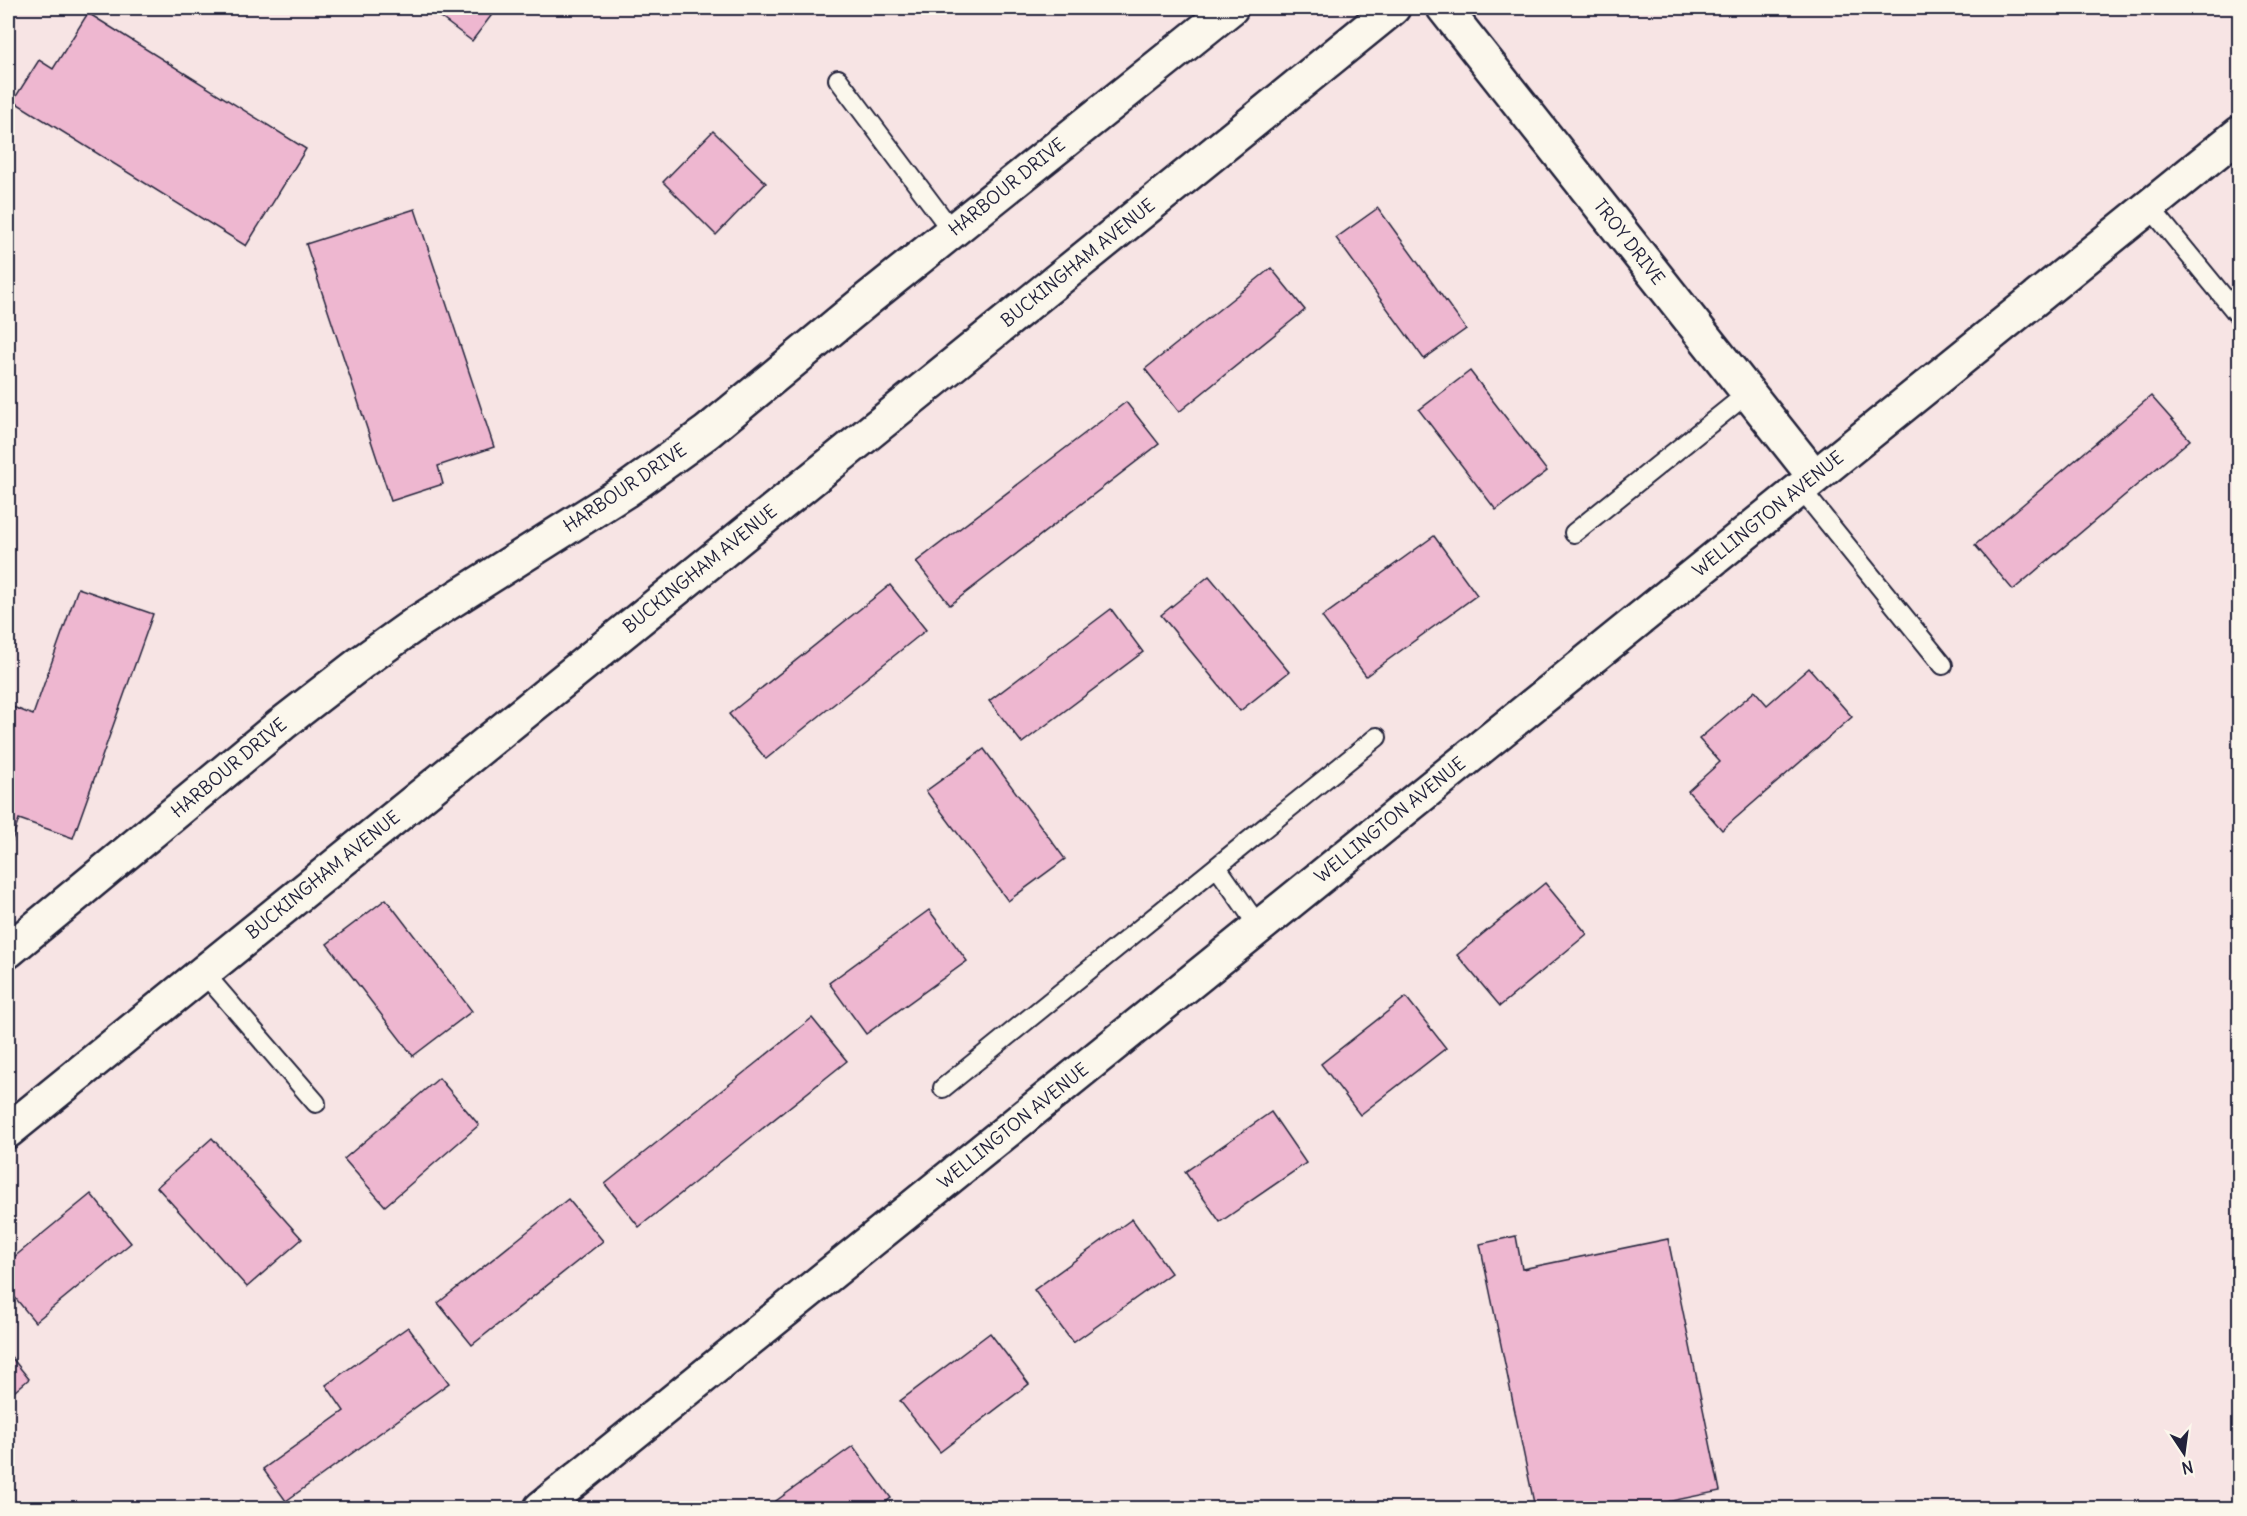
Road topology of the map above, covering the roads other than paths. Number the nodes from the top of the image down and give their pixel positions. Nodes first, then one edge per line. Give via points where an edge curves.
1 (1231, 8) edge
2 (1394, 8) edge
3 (1444, 8) edge
4 (838, 79) dead end
5 (2240, 132) edge
6 (2149, 206) junction
7 (952, 231) junction
8 (2240, 317) edge
9 (1748, 393) junction
10 (1807, 482) junction
11 (1574, 532) dead end
12 (1943, 665) dead end
13 (1377, 737) dead end
14 (1217, 867) junction
15 (1259, 927) junction
16 (8, 951) edge
17 (203, 972) junction
18 (943, 1088) dead end
19 (315, 1103) dead end
20 (8, 1131) edge
21 (541, 1509) edge

1 - 7 street, HARBOUR DRIVE
2 - 17 street, BUCKINGHAM AVENUE
3 - 9 street, TROY DRIVE
4 - 7 lane
5 - 6 street, WELLINGTON AVENUE
6 - 8 lane
6 - 10 street, WELLINGTON AVENUE
7 - 16 street, HARBOUR DRIVE via 707,432 625,491 418,622 362,662
9 - 10 street, TROY DRIVE
9 - 11 lane
10 - 12 lane
10 - 15 street, WELLINGTON AVENUE
13 - 14 lane
14 - 15 lane
14 - 18 lane
15 - 21 street, WELLINGTON AVENUE
17 - 19 lane
17 - 20 street, BUCKINGHAM AVENUE

